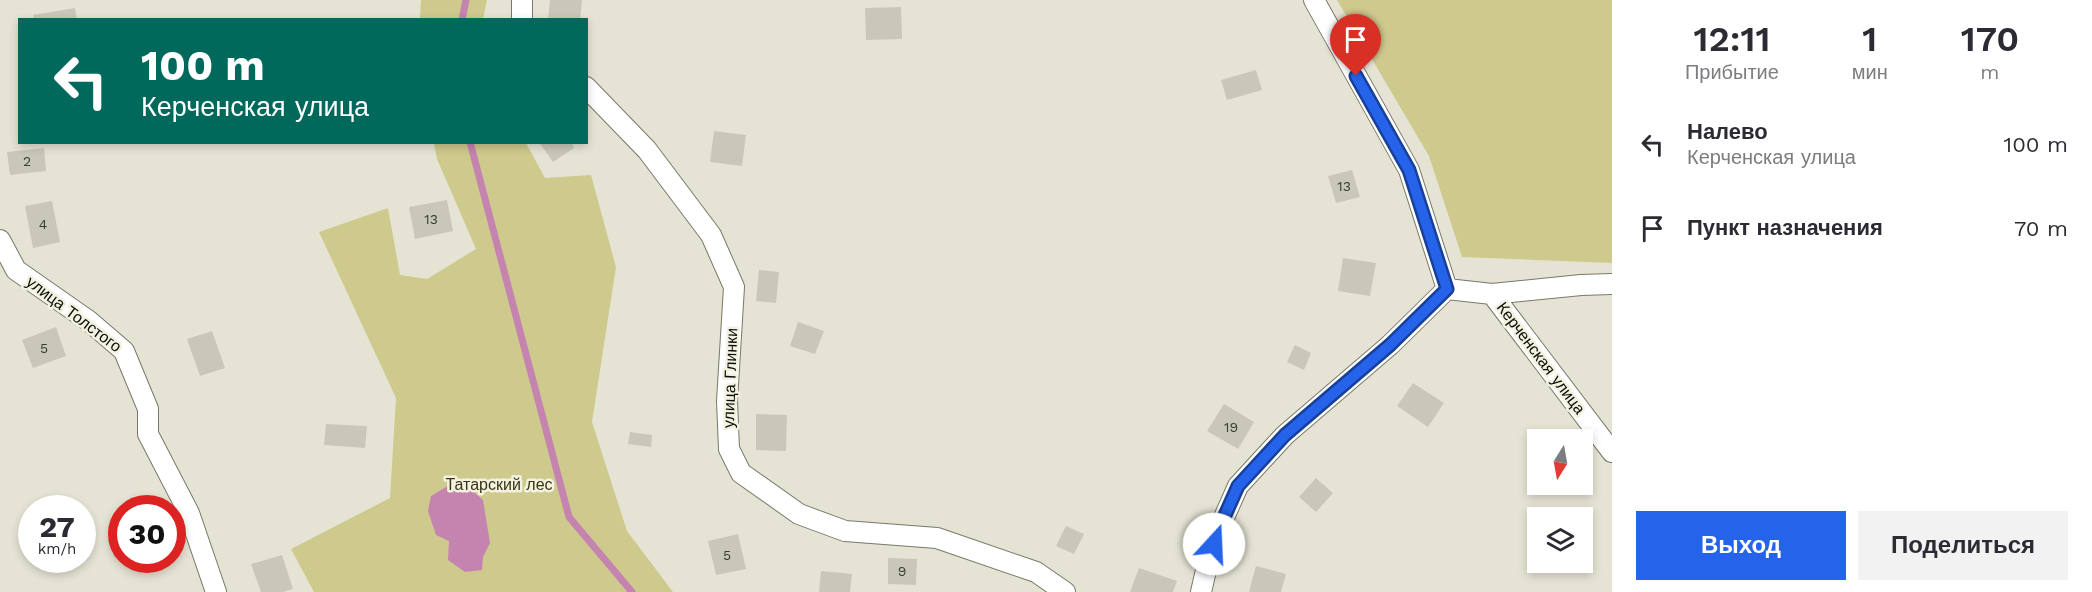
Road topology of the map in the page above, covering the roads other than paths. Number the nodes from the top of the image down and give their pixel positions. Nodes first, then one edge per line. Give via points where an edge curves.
1 (522, 0) edge
2 (1314, 0) edge
3 (522, 18) edge
4 (588, 89) edge
5 (0, 240) edge
6 (1612, 284) edge
7 (1447, 289) junction
8 (1492, 294) junction
9 (1612, 452) edge
10 (216, 592) edge
11 (1065, 592) edge
12 (1201, 592) edge

1 - 3 street
2 - 7 street via 1409,170
4 - 11 street, улица Глинки via 647,150 711,235 734,287 727,401 729,449 741,473 799,514 845,531 937,538 1036,572
5 - 10 street, улица Толстого via 16,270 124,351 148,409 148,434 189,513
6 - 8 street
7 - 8 street
7 - 12 street via 1390,345 1285,435 1238,486 1222,522
8 - 9 street, Керченская улица

